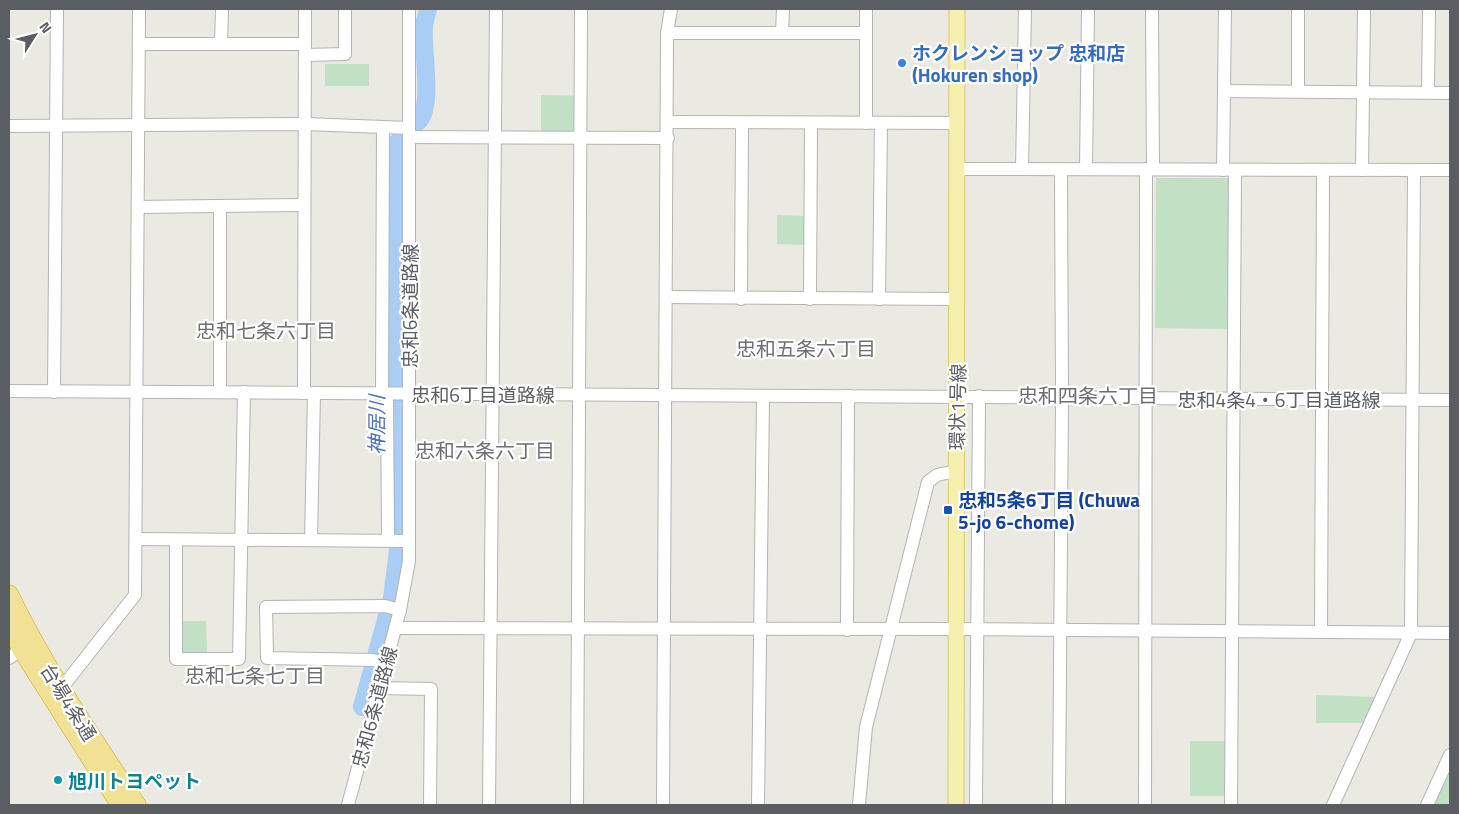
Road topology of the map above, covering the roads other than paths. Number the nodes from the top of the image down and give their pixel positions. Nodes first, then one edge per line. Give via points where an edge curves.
1 (57, 9) edge
2 (139, 9) edge
3 (222, 9) edge
4 (305, 9) edge
5 (345, 9) edge
6 (409, 9) edge
7 (496, 9) edge
8 (581, 9) edge
9 (671, 9) edge
10 (783, 9) edge
11 (866, 9) edge
12 (957, 9) edge
13 (1024, 9) edge
14 (1088, 9) edge
15 (1152, 9) edge
16 (1225, 9) edge
17 (1298, 9) edge
18 (1364, 9) edge
19 (1429, 9) edge
20 (667, 33) junction
21 (782, 33) junction
22 (866, 33) junction
23 (139, 44) junction
24 (221, 44) junction
25 (305, 50) junction
26 (1224, 91) junction
27 (1298, 91) junction
28 (1363, 92) junction
29 (1428, 92) junction
30 (1450, 93) edge
31 (668, 122) junction
32 (742, 123) junction
33 (811, 123) junction
34 (866, 123) junction
35 (880, 123) junction
36 (957, 123) junction
37 (305, 124) junction
38 (54, 125) junction
39 (138, 125) junction
40 (9, 126) edge
41 (383, 127) junction
42 (409, 132) junction
43 (494, 137) junction
44 (582, 137) junction
45 (668, 138) junction
46 (956, 169) junction
47 (1022, 169) junction
48 (1061, 169) junction
49 (1086, 169) junction
50 (1150, 169) junction
51 (1229, 170) junction
52 (1323, 170) junction
53 (1362, 170) junction
54 (1414, 170) junction
55 (1450, 170) edge
56 (304, 205) junction
57 (220, 206) junction
58 (138, 207) junction
59 (667, 298) junction
60 (741, 299) junction
61 (810, 299) junction
62 (879, 299) junction
63 (958, 299) junction
64 (9, 391) edge
65 (54, 392) junction
66 (220, 392) junction
67 (244, 392) junction
68 (137, 393) junction
69 (309, 394) junction
70 (394, 394) junction
71 (492, 394) junction
72 (581, 395) junction
73 (666, 395) junction
74 (763, 396) junction
75 (848, 396) junction
76 (958, 396) junction
77 (979, 396) junction
78 (1062, 397) junction
79 (1147, 398) junction
80 (1233, 398) junction
81 (1323, 399) junction
82 (1413, 400) junction
83 (1450, 400) edge
84 (956, 471) junction
85 (136, 539) junction
86 (176, 540) junction
87 (242, 540) junction
88 (311, 540) junction
89 (398, 540) junction
90 (9, 594) edge
91 (393, 608) junction
92 (9, 623) edge
93 (395, 628) junction
94 (490, 628) junction
95 (579, 628) junction
96 (761, 628) junction
97 (665, 629) junction
98 (889, 629) junction
99 (955, 629) junction
100 (977, 629) junction
101 (847, 630) junction
102 (1059, 630) junction
103 (1145, 631) junction
104 (1232, 631) junction
105 (1321, 632) junction
106 (1411, 633) junction
107 (1450, 633) edge
108 (21, 650) edge
109 (379, 662) junction
110 (378, 688) junction
111 (56, 694) junction
112 (1450, 755) edge
113 (120, 805) edge
114 (137, 805) edge
115 (348, 805) edge
116 (430, 805) edge
117 (489, 805) edge
118 (577, 805) edge
119 (663, 805) edge
120 (758, 805) edge
121 (859, 805) edge
122 (956, 805) edge
123 (976, 805) edge
124 (1059, 805) edge
125 (1145, 805) edge
126 (1231, 805) edge
127 (1333, 805) edge
128 (1427, 805) edge

1 - 38 street
2 - 23 street
3 - 24 street
4 - 25 street
5 - 25 street via 345,54
6 - 42 street, 忠和6条道路線
7 - 43 street
8 - 44 street
9 - 20 street
10 - 21 street
11 - 22 street
12 - 36 main road, 環状1号線
13 - 47 street
14 - 49 street
15 - 50 street
16 - 26 street
17 - 27 street
18 - 28 street
19 - 29 street
20 - 21 street
20 - 31 street
21 - 22 street
22 - 34 street
23 - 24 street
23 - 39 street
24 - 25 street
25 - 37 street
26 - 27 street
26 - 51 street
27 - 28 street
28 - 29 street
28 - 53 street
29 - 30 street
31 - 32 street
31 - 45 street
32 - 33 street
32 - 60 street
33 - 34 street
33 - 61 street
34 - 35 street
35 - 36 street
35 - 62 street
36 - 46 main road, 環状1号線
37 - 39 street
37 - 41 street
37 - 56 street
38 - 39 street
38 - 40 street
38 - 65 street
39 - 58 street
41 - 42 street
41 - 70 street
42 - 43 street
42 - 70 street, 忠和6条道路線
43 - 44 street
43 - 71 street
44 - 45 street
44 - 72 street
45 - 59 street
46 - 47 street
46 - 63 main road, 環状1号線
47 - 48 street
48 - 49 street
48 - 78 street
49 - 50 street
50 - 51 street
50 - 79 street
51 - 52 street
51 - 80 street
52 - 53 street
52 - 81 street
53 - 54 street
54 - 55 street
54 - 82 street
56 - 57 street
56 - 69 street
57 - 58 street
57 - 66 street
58 - 68 street
59 - 60 street
59 - 73 street
60 - 61 street
61 - 62 street
62 - 63 street
63 - 76 main road, 環状1号線
64 - 65 street, 忠和6丁目道路線
65 - 68 street, 忠和6丁目道路線
66 - 67 street, 忠和6丁目道路線
66 - 68 street, 忠和6丁目道路線
67 - 69 street, 忠和6丁目道路線
67 - 87 street
68 - 85 street
69 - 70 street, 忠和6丁目道路線
69 - 88 street
70 - 71 street, 忠和6丁目道路線
70 - 89 street
70 - 89 street, 忠和6条道路線
71 - 72 street, 忠和6丁目道路線
71 - 94 street
72 - 73 street, 忠和6丁目道路線
72 - 95 street
73 - 74 street, 忠和6丁目道路線
73 - 97 street
74 - 75 street, 忠和6丁目道路線
74 - 96 street
75 - 76 street, 忠和6丁目道路線
75 - 101 street
76 - 77 street, 忠和4条4・6丁目道路線
76 - 84 main road, 環状1号線
77 - 78 street, 忠和4条4・6丁目道路線
77 - 100 street
78 - 79 street, 忠和4条4・6丁目道路線
78 - 102 street
79 - 80 street, 忠和4条4・6丁目道路線
79 - 103 street
80 - 81 street, 忠和4条4・6丁目道路線
80 - 104 street
81 - 82 street, 忠和4条4・6丁目道路線
81 - 105 street
82 - 83 street, 忠和4条4・6丁目道路線
82 - 106 street
84 - 98 street via 937,474 928,482
84 - 99 main road, 環状1号線
85 - 86 street
85 - 111 street via 135,595
86 - 87 street
86 - 87 street via 176,659 240,659
87 - 88 street
88 - 89 street
89 - 91 street, 忠和6条道路線 via 409,561
90 - 108 highway, 台場4条通
91 - 93 street, 忠和6条道路線
91 - 109 street via 266,607 267,658
92 - 108 highway, 台場4条通
93 - 94 street
93 - 109 street, 忠和6条道路線
94 - 95 street
94 - 117 street
95 - 97 street
95 - 118 street
96 - 97 street
96 - 101 street
96 - 120 street
97 - 119 street
98 - 99 street
98 - 101 street
98 - 121 street via 866,727
99 - 100 street
99 - 122 main road, 環状1号線
100 - 102 street
100 - 123 street
102 - 103 street
102 - 124 street
103 - 104 street
103 - 125 street
104 - 105 street
104 - 126 street
105 - 106 street
106 - 107 street
106 - 127 street
108 - 111 highway, 台場4条通
109 - 110 street, 忠和6条道路線
110 - 115 street, 忠和6条道路線
110 - 116 street via 432,689
111 - 113 highway, 台場4条通
111 - 114 highway, 台場4条通
112 - 128 street

